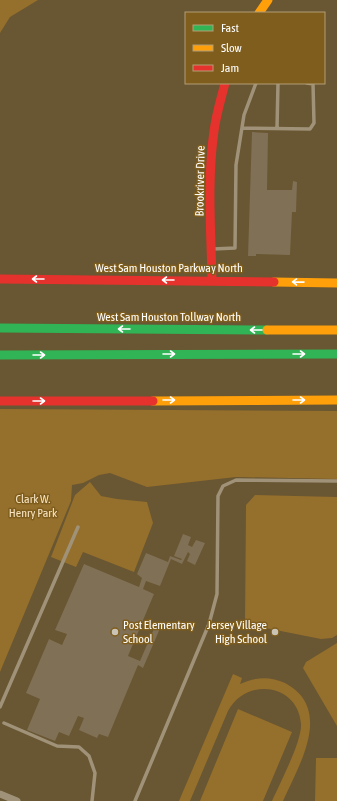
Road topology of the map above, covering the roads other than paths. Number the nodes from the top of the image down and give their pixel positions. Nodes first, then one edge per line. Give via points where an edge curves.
1 (268, 0) edge
2 (261, 12) edge
3 (225, 84) edge
4 (256, 84) edge
5 (278, 84) edge
6 (313, 84) edge
7 (242, 128) junction
8 (277, 128) junction
9 (212, 249) junction
10 (0, 279) edge
11 (212, 281) junction
12 (337, 283) edge
13 (0, 328) edge
14 (337, 330) edge
15 (337, 354) edge
16 (0, 355) edge
17 (337, 400) edge
18 (0, 401) edge
19 (337, 481) edge
20 (78, 527) dead end
21 (0, 707) edge
22 (4, 723) dead end
23 (0, 794) edge
24 (17, 801) edge
25 (92, 801) edge
26 (135, 801) edge

1 - 2 main road
3 - 9 main road, Brookriver Drive via 212,148
4 - 7 lane
5 - 8 lane
6 - 8 lane via 314,123 310,129
7 - 8 lane
7 - 9 lane via 236,165 235,248
9 - 11 main road, Brookriver Drive
11 -> 10 main road, West Sam Houston Parkway North
12 -> 11 main road, West Sam Houston Parkway North
14 -> 13 main road, West Sam Houston Tollway North
16 -> 15 main road
18 -> 17 main road
19 - 26 lane via 236,480 223,486 218,496 217,594 209,624
20 - 21 lane
22 - 25 lane via 57,746 79,747 89,756 95,773
23 - 24 street

